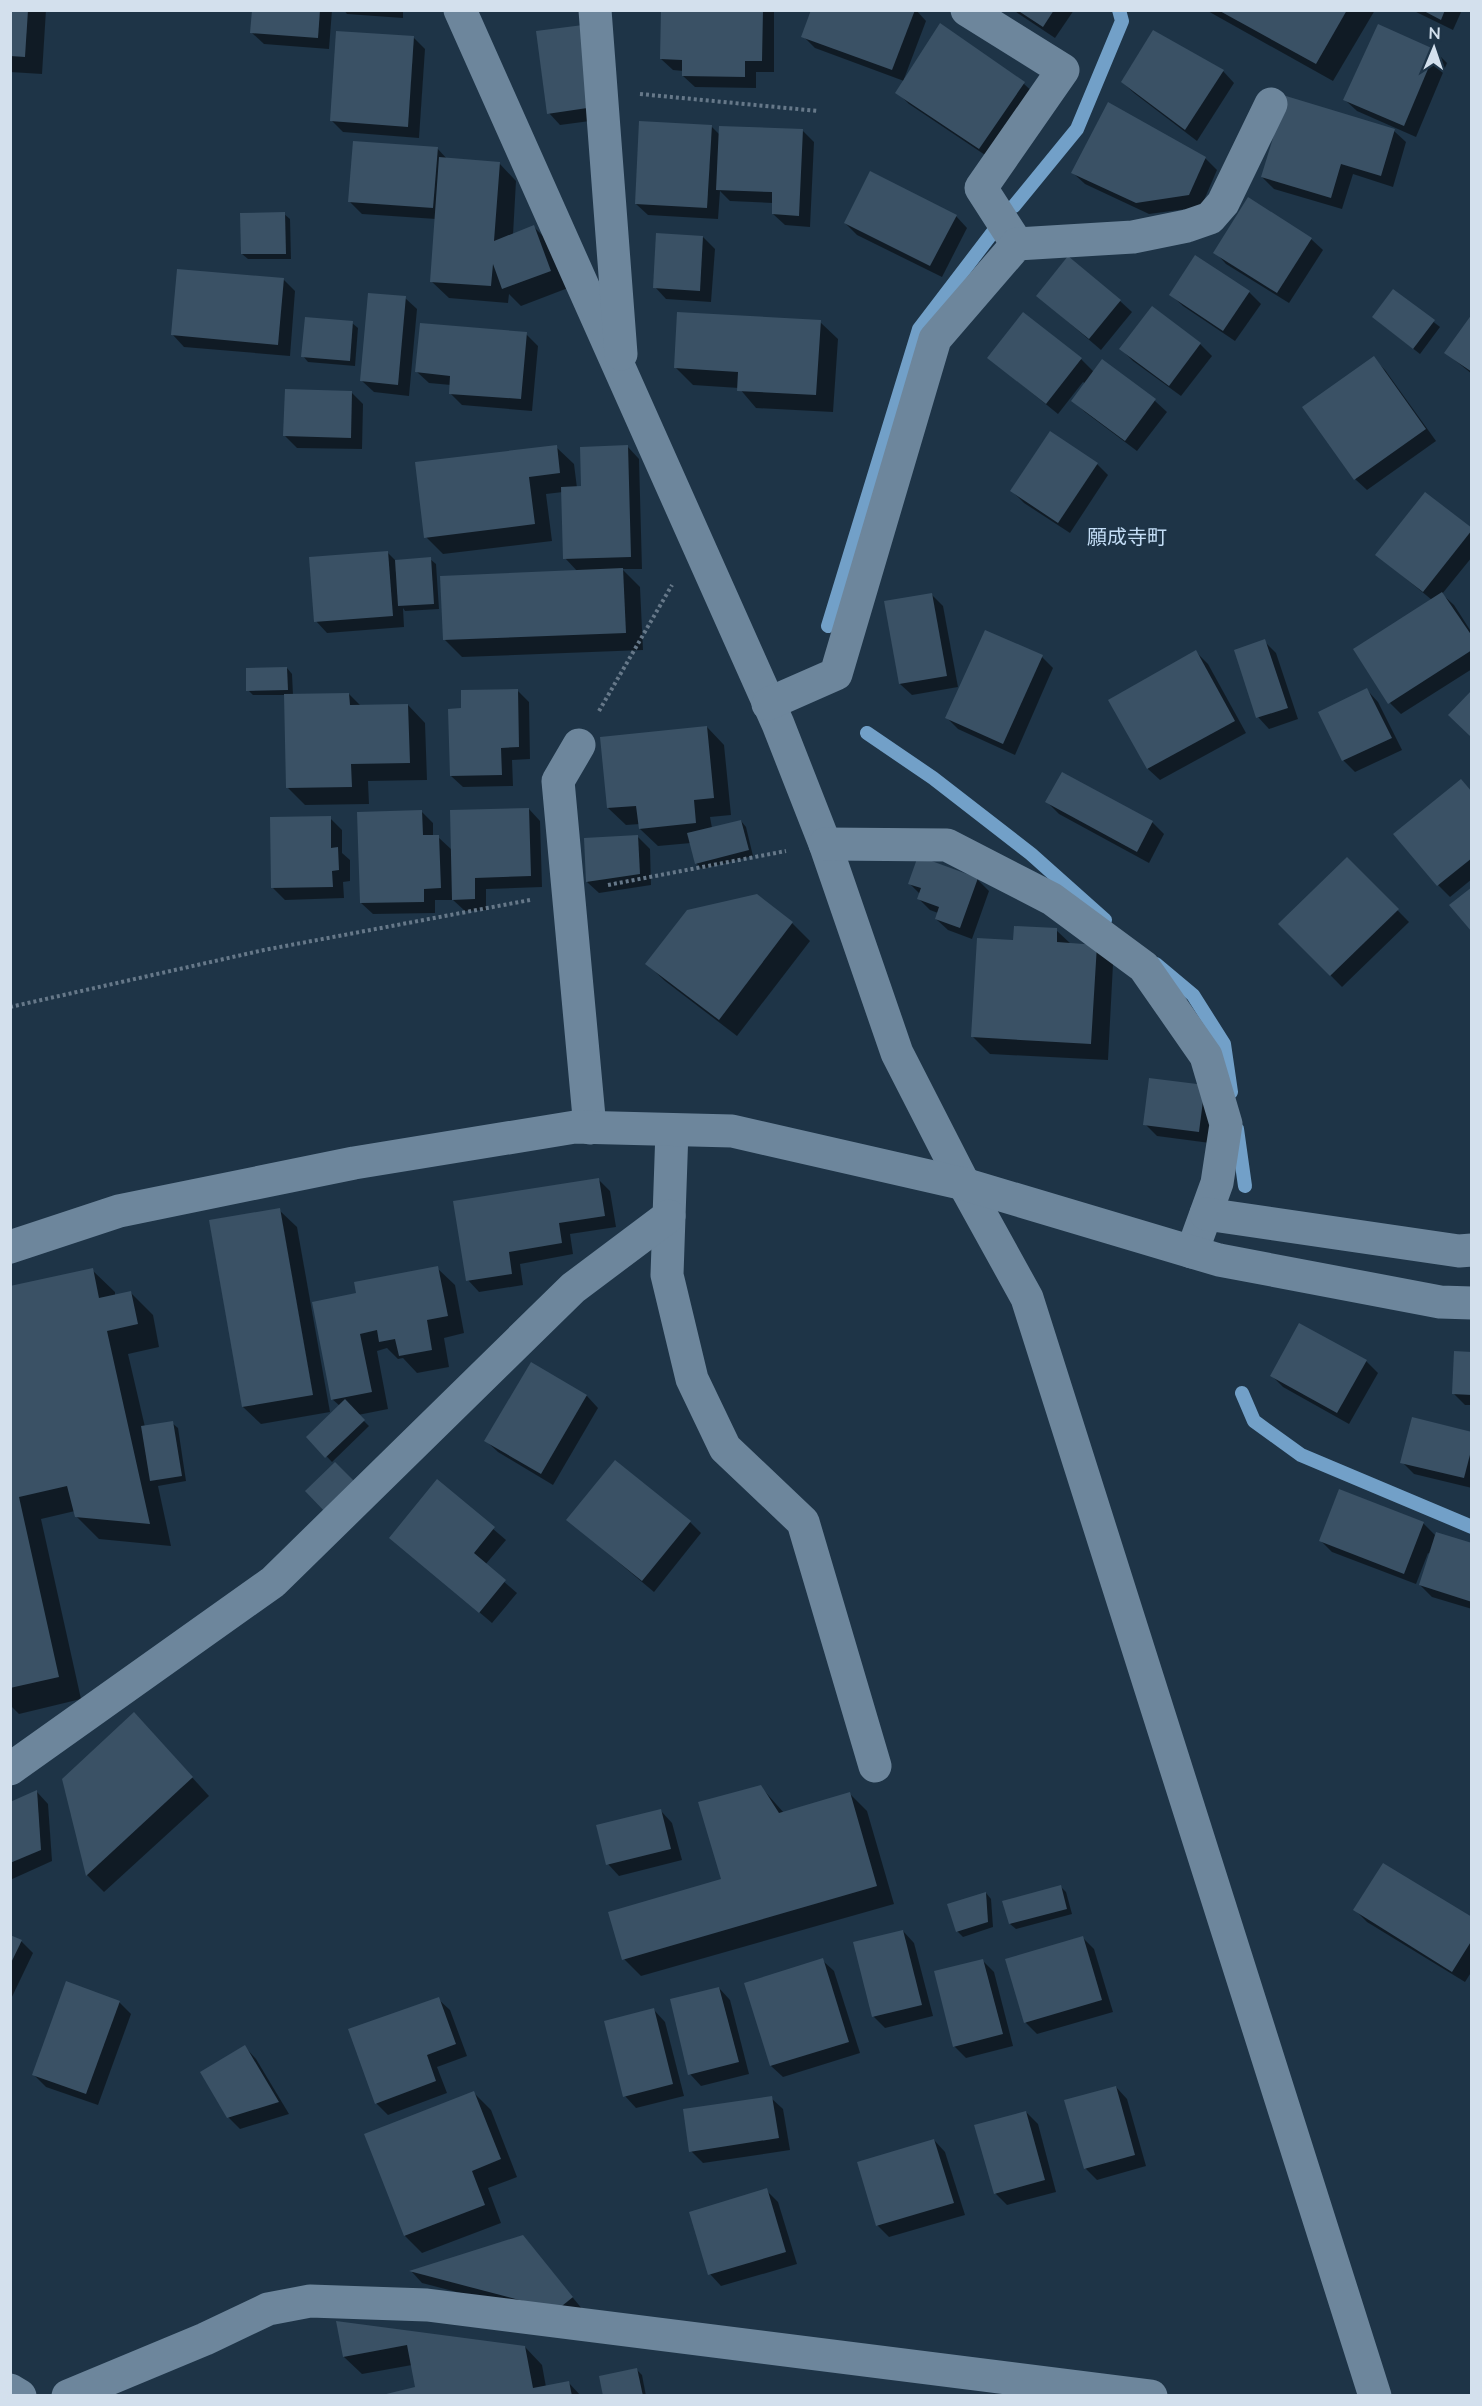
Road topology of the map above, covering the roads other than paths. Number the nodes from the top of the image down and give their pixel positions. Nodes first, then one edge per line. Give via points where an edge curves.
1 (460, 10) edge
2 (595, 10) edge
3 (966, 10) edge
4 (1272, 104) dead end
5 (1017, 244) junction
6 (622, 377) junction
7 (768, 704) junction
8 (579, 745) road end
9 (825, 844) junction
10 (590, 1128) junction
11 (672, 1130) junction
12 (964, 1184) junction
13 (1206, 1214) junction
14 (669, 1216) junction
15 (10, 1247) edge
16 (1472, 1250) edge
17 (1192, 1252) junction
18 (1472, 1303) edge
19 (875, 1766) dead end
20 (10, 1769) edge
21 (10, 2390) edge
22 (20, 2396) edge
23 (68, 2396) edge
24 (1151, 2396) edge
25 (1375, 2396) edge

1 - 6 street
2 - 6 street
3 - 5 street via 1063,70 981,188
4 - 5 street via 1223,203 1210,218 1133,237
5 - 7 street via 935,339 836,674
6 - 7 street
7 - 9 street
8 - 10 street via 558,782
9 - 12 street via 897,1053
9 - 13 street via 947,845 1052,899 1144,967 1206,1056 1226,1124 1217,1183
10 - 11 street
10 - 15 street via 575,1127 354,1163 130,1209
11 - 12 street via 732,1131
11 - 14 street
12 - 17 street
12 - 25 street via 1027,1298
13 - 16 street
13 - 17 street
14 - 19 street via 667,1275 693,1379 725,1448 803,1522
14 - 20 street via 573,1288 273,1582
17 - 18 street via 1440,1302
21 - 22 street
23 - 24 street via 268,2309 310,2301 427,2305

